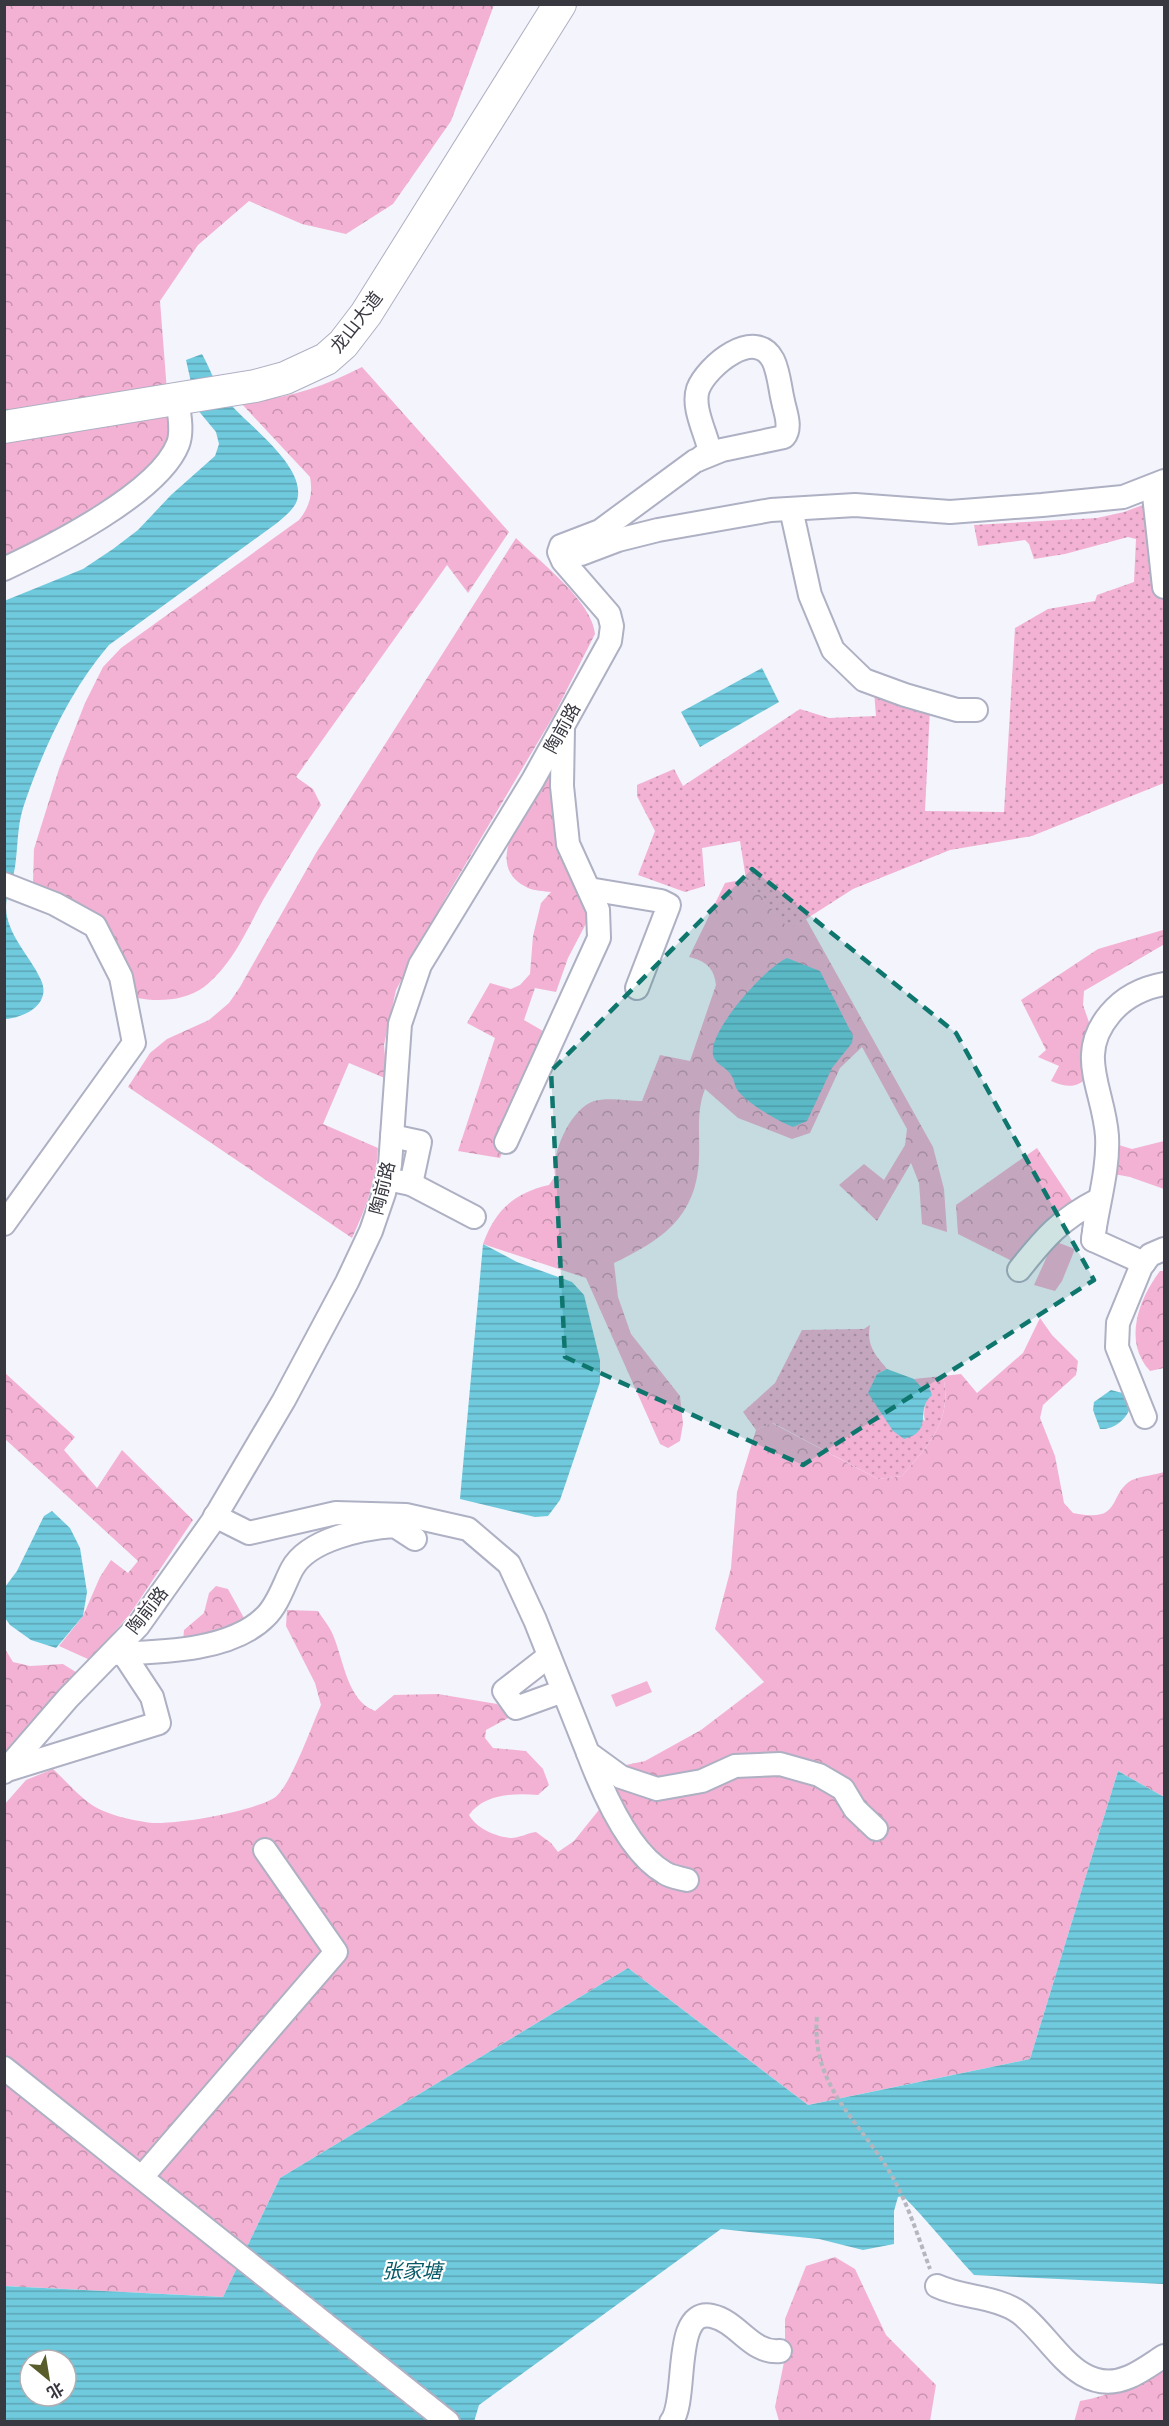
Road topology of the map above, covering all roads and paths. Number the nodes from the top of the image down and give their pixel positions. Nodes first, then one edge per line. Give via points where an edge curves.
1 (560, 4) edge
2 (178, 398) junction
3 (4, 427) edge
4 (698, 460) junction
5 (1159, 483) edge
6 (791, 509) junction
7 (563, 561) junction
8 (4, 568) edge
9 (1164, 586) edge
10 (976, 710) dead end
11 (563, 727) junction
12 (7, 884) edge
13 (589, 889) junction
14 (1164, 984) edge
15 (637, 988) dead end
16 (392, 1136) junction
17 (506, 1142) dead end
18 (387, 1179) junction
19 (411, 1184) junction
20 (1098, 1200) junction
21 (474, 1217) dead end
22 (4, 1224) edge
23 (1164, 1250) edge
24 (1144, 1263) junction
25 (1020, 1270) dead end
26 (1145, 1417) dead end
27 (215, 1516) junction
28 (408, 1528) junction
29 (117, 1653) junction
30 (549, 1656) junction
31 (563, 1692) junction
32 (588, 1753) junction
33 (5, 1771) edge
34 (876, 1829) dead end
35 (265, 1850) dead end
36 (687, 1880) dead end
37 (817, 2017) dead end
38 (4, 2068) edge
39 (142, 2177) junction
40 (937, 2286) joint
41 (780, 2350) dead end
42 (1164, 2356) edge
43 (448, 2421) edge
44 (671, 2421) edge

1 - 2 main road, 龙山大道 via 343,344 326,359 300,372 255,386
2 - 3 main road, 龙山大道
2 - 8 street via 179,443 143,486 57,543
4 - 4 street via 709,448 697,404 698,389 724,355 744,348 763,350 773,360 788,432
4 - 7 street via 600,531 561,546
5 - 6 street via 1123,497 950,512 855,505
5 - 9 street
6 - 7 street via 658,530
6 - 10 street via 810,596 833,650 864,680 957,710
7 - 11 street, 陶前路 via 609,614 612,626 610,641
11 - 13 street via 562,786 568,844
11 - 16 street, 陶前路 via 420,965 400,1024
12 - 22 street via 55,903 94,926 121,977 134,1042
13 - 15 street via 669,905
13 - 17 street via 598,910 599,938
14 - 20 street via 1134,993 1117,1005 1092,1042 1107,1136
16 - 18 street, 陶前路
16 - 19 street via 420,1142
18 - 19 street
18 - 27 street, 陶前路 via 371,1231 347,1282 284,1400
19 - 21 street
20 - 24 street via 1093,1240
20 - 25 street via 1069,1215
23 - 24 street via 1150,1255
24 - 26 street via 1118,1323 1117,1347
27 - 28 street via 249,1533 336,1513
27 - 29 street, 陶前路
28 - 29 street via 372,1527 314,1549 293,1566 266,1617 245,1631 208,1645
28 - 30 street via 468,1529 509,1564
29 - 33 street, 陶前路 via 68,1698
29 - 33 street via 152,1697 159,1723
30 - 31 street
30 - 31 street via 504,1691 516,1708
31 - 32 street
32 - 34 street via 621,1777 657,1790 702,1781 735,1766 780,1764 819,1774 843,1789 851,1804
32 - 36 street via 604,1798 638,1848 664,1873
35 - 39 street via 336,1952
37 - 40 path via 817,2055 832,2089 885,2164
38 - 39 street
39 - 43 street
40 - 42 street via 1018,2311 1045,2336 1068,2366 1088,2378 1109,2383
41 - 44 street via 770,2352 750,2342 720,2319 704,2315 695,2319 684,2348

